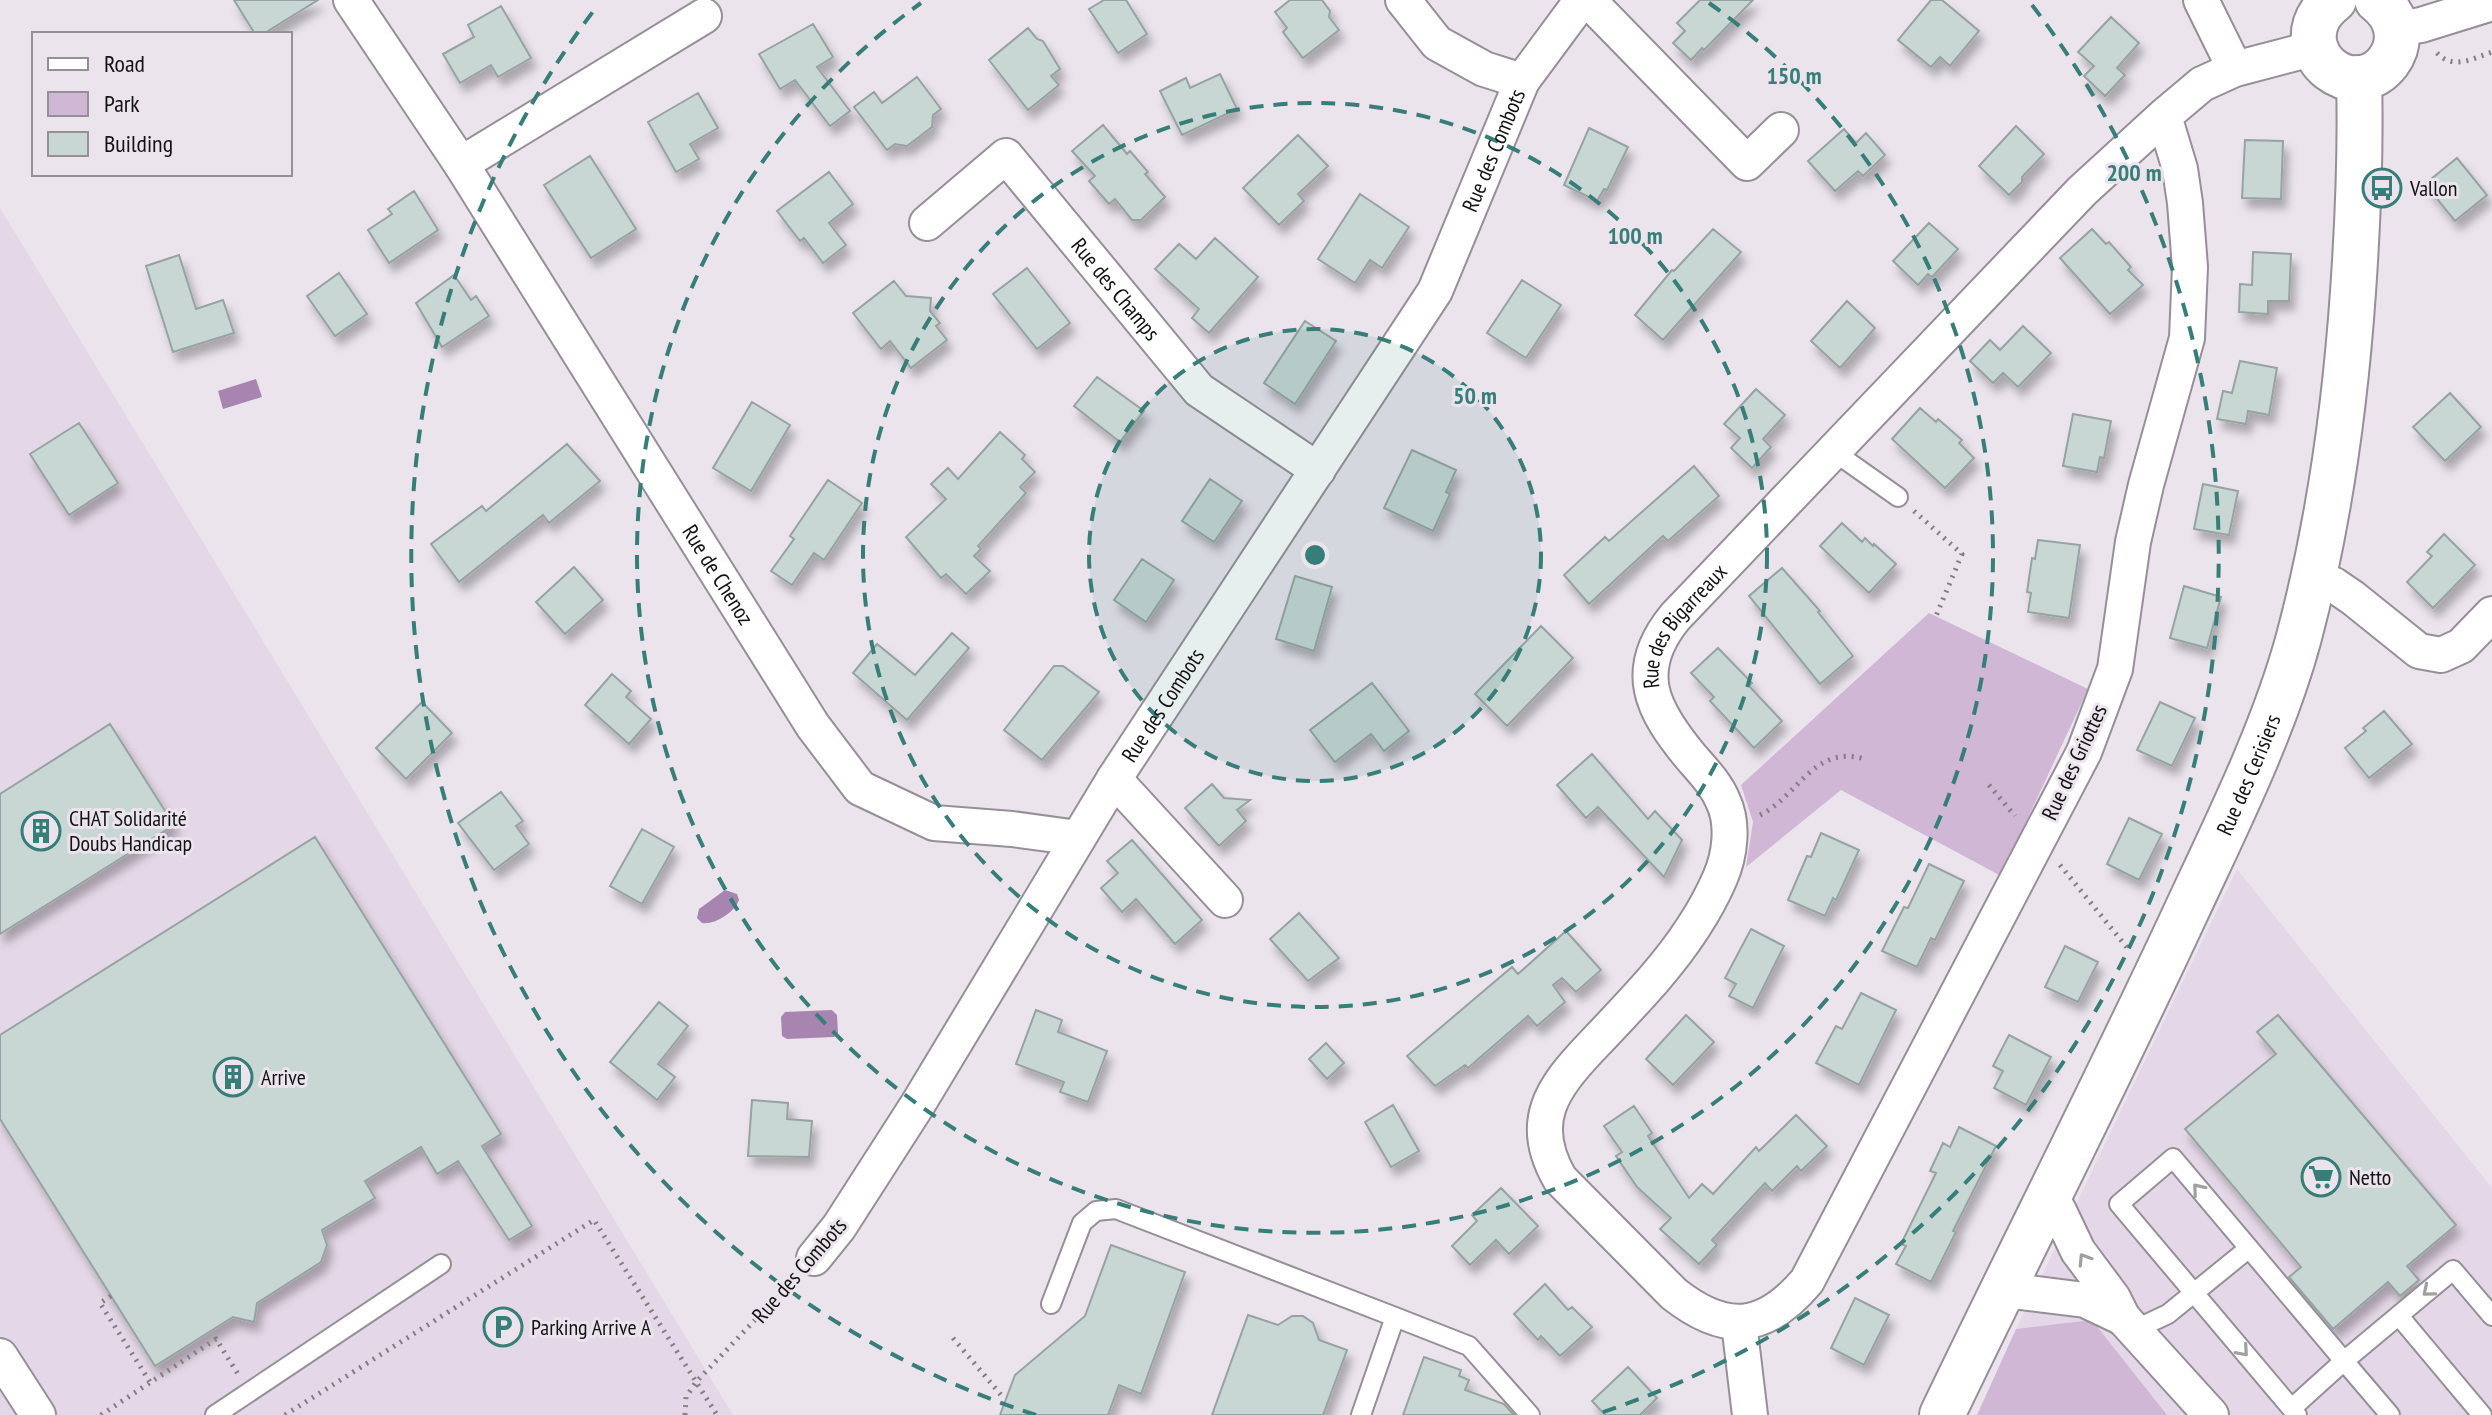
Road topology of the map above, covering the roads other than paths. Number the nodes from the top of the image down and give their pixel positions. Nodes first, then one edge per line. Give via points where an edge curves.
1 (351, 0) edge
2 (1403, 0) edge
3 (1582, 0) edge
4 (1588, 0) edge
5 (2201, 0) edge
6 (2334, 0) edge
7 (2492, 3) edge
8 (704, 16) dead end
9 (2402, 25) edge
10 (2315, 48) junction
11 (2235, 69) junction
12 (2359, 78) junction
13 (1522, 81) junction
14 (2164, 116) junction
15 (1781, 130) dead end
16 (461, 164) junction
17 (927, 223) dead end
18 (1833, 451) junction
19 (1318, 470) junction
20 (1898, 497) road end
21 (2313, 577) junction
22 (2492, 614) edge
23 (1114, 779) junction
24 (1078, 838) junction
25 (1225, 900) dead end
26 (2046, 1200) junction
27 (2248, 1249) junction
28 (814, 1258) road end
29 (441, 1264) dead end
30 (2004, 1284) junction
31 (2194, 1294) junction
32 (1051, 1304) dead end
33 (2399, 1316) junction
34 (2492, 1316) edge
35 (1395, 1317) junction
36 (1739, 1323) junction
37 (2129, 1324) junction
38 (0, 1356) edge
39 (2344, 1361) junction
40 (2294, 1411) edge
41 (38, 1415) edge
42 (215, 1415) edge
43 (1361, 1415) edge
44 (1530, 1415) edge
45 (1750, 1415) edge
46 (1942, 1415) edge
47 (2211, 1415) edge
48 (2390, 1415) edge
49 (2482, 1415) edge

1 - 16 street, Rue de Chenoz
2 - 13 street via 1437,43 1484,69
3 - 13 street, Rue des Combots
4 - 15 street via 1747,163
5 - 11 street
6 - 10 street via 2316,21
7 - 9 street via 2434,22
8 - 16 street
9 - 12 street via 2391,59 2374,74
10 - 11 street, Rue des Bigarreaux
10 - 12 street via 2332,71
11 - 14 street, Rue des Bigarreaux via 2202,84
12 - 21 street, Rue des Cerisiers via 2360,187 2346,384
13 - 19 street, Rue des Combots via 1435,291
14 - 18 street, Rue des Bigarreaux via 2082,191
14 - 36 street, Rue des Griottes via 2185,203 2190,267 2187,338 2133,542 2115,669 2084,752 1807,1281 1778,1309
16 - 24 street, Rue de Chenoz via 813,726 860,788 934,823
17 - 19 street, Rue des Champs via 1006,156 1199,390
18 - 20 lane
18 - 36 street, Rue des Bigarreaux via 1675,617 1656,652 1653,700 1723,800 1729,822 1722,874 1662,969 1563,1077 1548,1109 1549,1161 1560,1179 1674,1294 1713,1319
19 - 23 street, Rue des Combots
21 - 22 street via 2353,598 2419,651 2441,655 2461,646
21 - 26 street, Rue des Cerisiers via 2280,694 2231,814
23 - 24 street, Rue des Combots
23 - 25 street
24 - 28 street, Rue des Combots via 918,1104
26 - 30 street, Rue des Cerisiers
37 -> 26 street via 2078,1251 2058,1209
27 - 31 lane
27 -> 31 lane via 2173,1158 2119,1204
27 - 39 lane
29 - 42 lane
30 - 37 street via 2020,1292 2085,1300
30 - 46 street, Rue des Cerisiers
31 - 37 lane via 2168,1314
31 -> 40 lane
32 - 35 lane via 1082,1223 1096,1211 1116,1209
34 -> 33 lane via 2453,1270
33 - 39 lane
33 - 49 lane
35 - 43 lane
35 - 44 lane via 1469,1346
36 - 45 street
37 - 47 street
38 - 41 street
39 - 40 lane
39 - 48 lane

